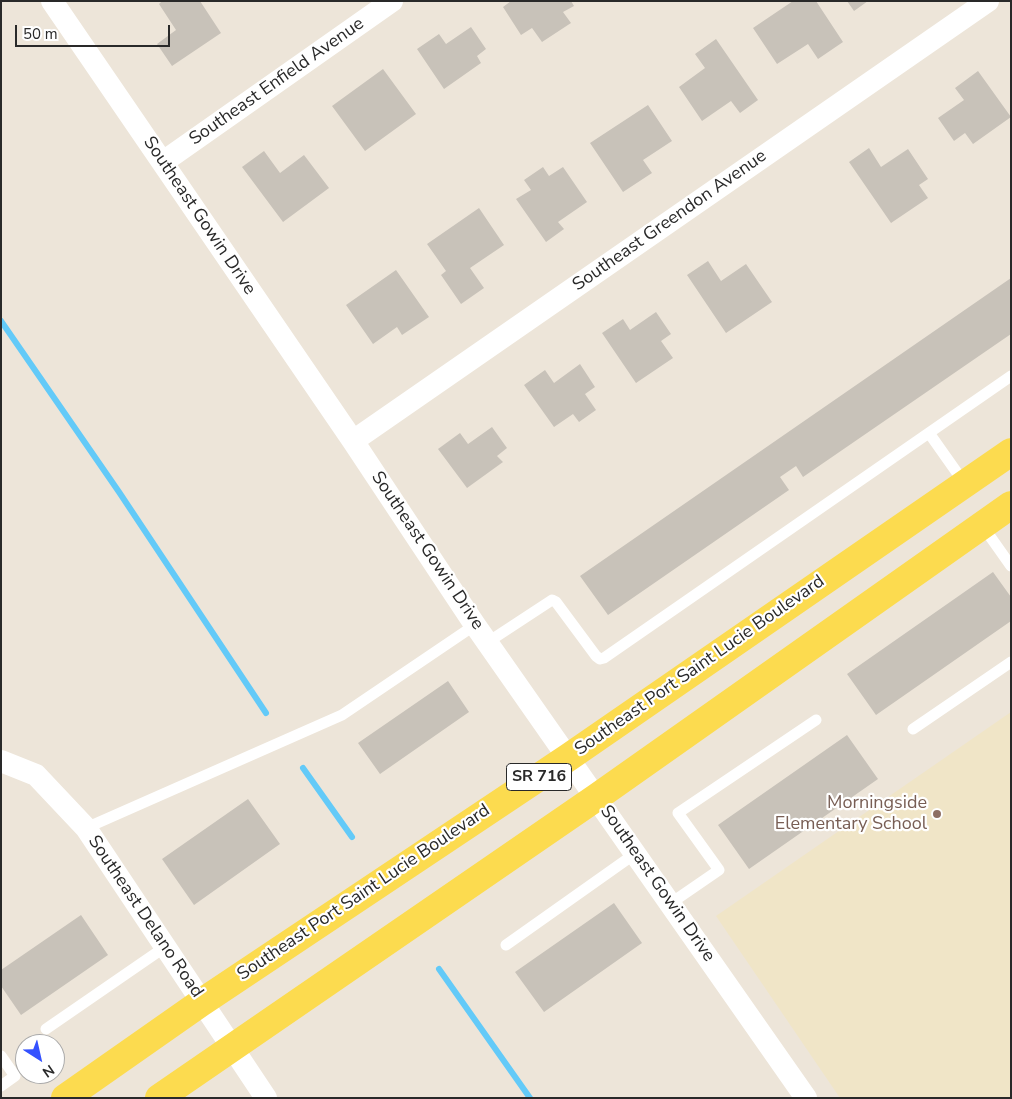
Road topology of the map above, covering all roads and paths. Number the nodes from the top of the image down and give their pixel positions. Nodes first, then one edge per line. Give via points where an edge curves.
1 (52, 1) edge
2 (392, 1) edge
3 (988, 1) edge
4 (162, 162) junction
5 (1011, 376) edge
6 (929, 433) junction
7 (353, 441) junction
8 (1011, 452) edge
9 (965, 484) junction
10 (1011, 505) edge
11 (982, 525) junction
12 (1011, 566) edge
13 (482, 633) junction
14 (1011, 662) edge
15 (816, 720) dead end
16 (913, 729) dead end
17 (569, 757) junction
18 (1, 761) edge
19 (597, 797) junction
20 (86, 828) junction
21 (636, 853) junction
22 (671, 903) junction
23 (506, 944) dead end
24 (165, 947) junction
25 (202, 1002) junction
26 (46, 1029) dead end
27 (232, 1048) junction
28 (1, 1056) edge
29 (1, 1086) edge
30 (65, 1098) edge
31 (159, 1098) edge
32 (266, 1098) edge
33 (806, 1098) edge

1 - 4 street, Southeast Gowin Drive
2 - 4 street, Southeast Enfield Avenue
3 - 7 street, Southeast Greendon Avenue
4 - 7 street, Southeast Gowin Drive
5 - 6 lane
6 - 9 lane
6 - 13 lane via 604,658 596,656 552,600
7 - 13 street, Southeast Gowin Drive
8 - 9 main road, Southeast Port Saint Lucie Boulevard / SR 716
9 - 17 main road, Southeast Port Saint Lucie Boulevard / SR 716
10 - 11 main road, SR 716
11 - 12 lane
11 - 19 main road, SR 716
13 - 17 street, Southeast Gowin Drive
13 - 20 lane via 342,715
14 - 16 lane
15 - 22 lane via 678,813 719,870
17 - 19 street, Southeast Gowin Drive
17 - 25 main road, Southeast Port Saint Lucie Boulevard / SR 716
18 - 20 street, Southeast Delano Road via 36,774
19 - 21 street, Southeast Gowin Drive
19 - 27 main road, SR 716
20 - 24 street, Southeast Delano Road
21 - 22 street, Southeast Gowin Drive
21 - 23 lane
22 - 33 street, Southeast Gowin Drive
24 - 25 street, Southeast Delano Road
24 - 26 lane
25 - 27 street, Southeast Delano Road
25 - 30 main road, Southeast Port Saint Lucie Boulevard / SR 716
27 - 31 main road, SR 716
27 - 32 street, Southeast Delano Road
28 - 29 lane via 15,1076

